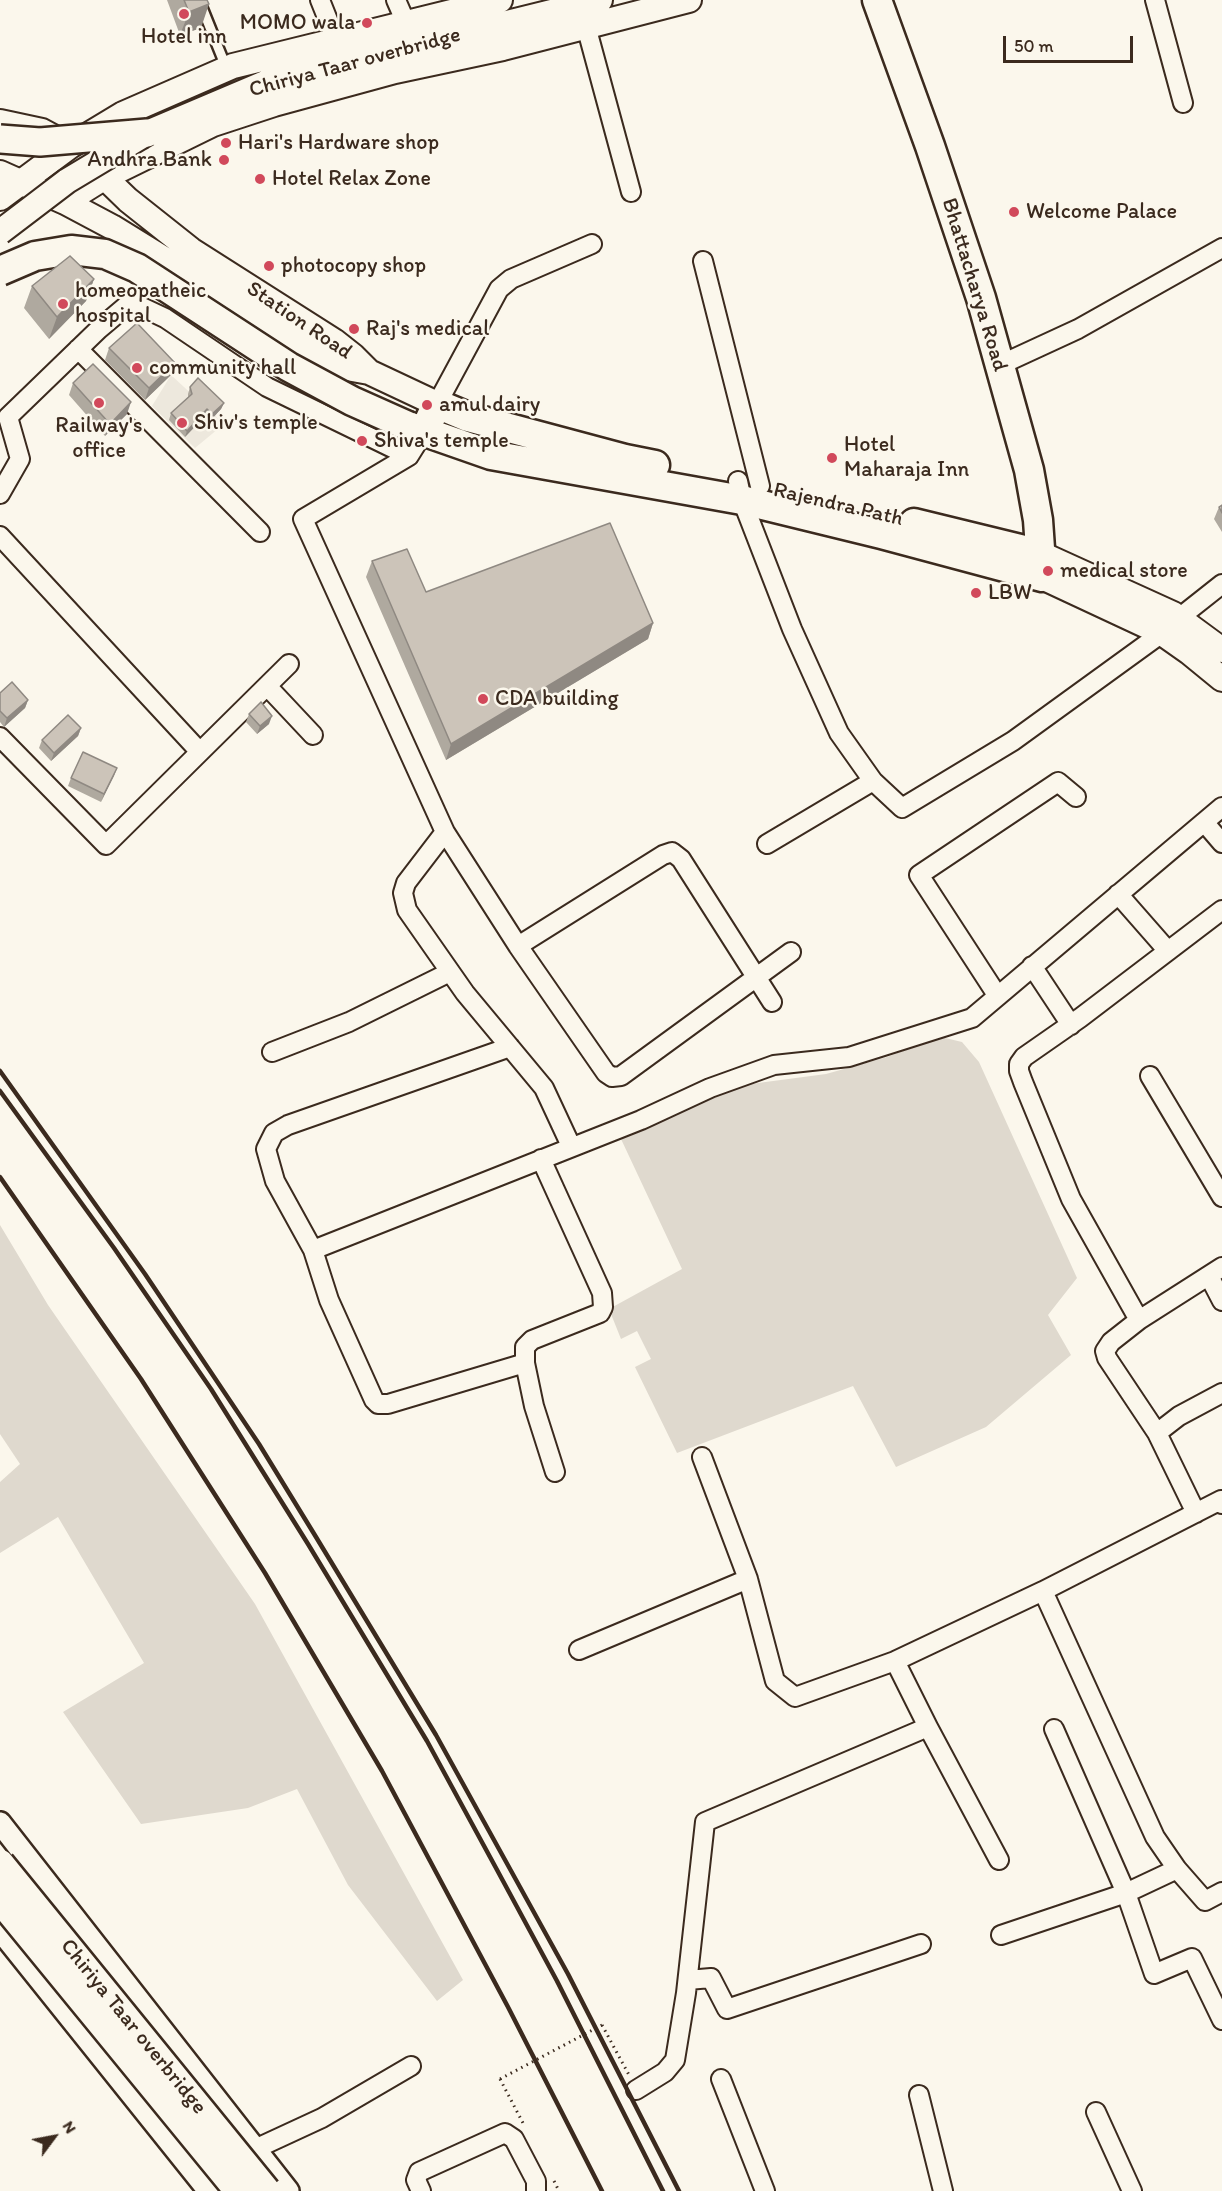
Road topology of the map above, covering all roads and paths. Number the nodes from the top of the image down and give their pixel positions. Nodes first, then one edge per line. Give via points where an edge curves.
1 (199, 0) edge
2 (320, 0) edge
3 (396, 0) edge
4 (500, 0) edge
5 (600, 0) edge
6 (689, 0) edge
7 (860, 0) edge
8 (877, 0) edge
9 (1155, 0) edge
10 (440, 7) edge
11 (406, 23) junction
12 (586, 26) junction
13 (336, 40) junction
14 (227, 69) junction
15 (1183, 103) dead end
16 (0, 122) edge
17 (147, 133) junction
18 (0, 139) edge
19 (70, 146) junction
20 (10, 177) edge
21 (105, 177) junction
22 (631, 192) dead end
23 (0, 198) edge
24 (65, 201) junction
25 (0, 232) edge
26 (592, 244) dead end
27 (1222, 248) edge
28 (168, 261) junction
29 (703, 261) dead end
30 (0, 271) edge
31 (130, 302) junction
32 (78, 349) junction
33 (1000, 365) junction
34 (369, 372) junction
35 (437, 404) junction
36 (497, 425) junction
37 (414, 438) junction
38 (491, 455) junction
39 (747, 489) junction
40 (0, 494) edge
41 (260, 532) dead end
42 (0, 536) edge
43 (1033, 563) junction
44 (1222, 585) edge
45 (1170, 626) junction
46 (1222, 650) edge
47 (289, 664) dead end
48 (1222, 679) edge
49 (267, 686) junction
50 (313, 735) dead end
51 (0, 737) edge
52 (200, 752) junction
53 (873, 780) junction
54 (1076, 797) dead end
55 (1222, 807) edge
56 (1204, 822) junction
57 (445, 832) junction
58 (1222, 843) edge
59 (766, 844) dead end
60 (1118, 894) junction
61 (1222, 910) edge
62 (518, 946) junction
63 (1168, 951) junction
64 (791, 952) dead end
65 (1032, 966) junction
66 (450, 972) junction
67 (756, 979) junction
68 (998, 995) junction
69 (772, 1002) dead end
70 (1071, 1025) junction
71 (510, 1047) junction
72 (272, 1052) dead end
73 (1149, 1076) dead end
74 (571, 1146) junction
75 (541, 1159) junction
76 (1222, 1197) edge
77 (313, 1250) junction
78 (1215, 1272) edge
79 (1222, 1301) edge
80 (1139, 1320) junction
81 (525, 1363) junction
82 (1222, 1393) edge
83 (1157, 1433) junction
84 (702, 1457) dead end
85 (555, 1472) dead end
86 (1222, 1504) edge
87 (1196, 1513) junction
88 (748, 1579) junction
89 (1043, 1591) junction
90 (579, 1650) dead end
91 (895, 1661) junction
92 (928, 1727) junction
93 (1054, 1729) dead end
94 (0, 1823) edge
95 (999, 1860) dead end
96 (0, 1864) edge
97 (1177, 1869) junction
98 (1222, 1892) edge
99 (1126, 1893) junction
100 (0, 1899) edge
101 (0, 1930) edge
102 (1001, 1935) dead end
103 (921, 1944) dead end
104 (113, 1968) junction
105 (688, 1980) junction
106 (60, 2006) junction
107 (1222, 2020) edge
108 (411, 2066) dead end
109 (500, 2079) dead end
110 (721, 2079) dead end
111 (636, 2090) joint
112 (919, 2095) dead end
113 (1096, 2112) dead end
114 (255, 2149) junction
115 (209, 2191) edge
116 (239, 2191) edge
117 (266, 2191) edge
118 (288, 2191) edge
119 (421, 2191) edge
120 (536, 2191) edge
121 (765, 2191) edge
122 (943, 2191) edge
123 (1132, 2191) edge

1 - 14 lane
2 - 13 street
3 - 11 street
4 - 10 main road
5 - 17 main road, Chiriya Taar overbridge via 265,83
6 - 12 main road
7 - 43 highway, Bhattacharya Road via 966,303 1013,473
8 - 33 highway, Bhattacharya Road via 965,250
9 - 15 street
10 - 11 main road
11 - 13 main road
12 - 21 main road via 263,107 213,124
12 - 22 street
13 - 14 main road
14 - 19 main road via 123,114
16 - 19 main road, Station Road via 42,131
17 - 18 main road, bridge via 40,142
17 - 25 main road, Chiriya Taar overbridge, bridge via 68,181
19 - 20 main road
19 - 21 main road, Station Road
20 - 23 main road
20 - 24 main road, Station Road
21 - 24 main road
21 - 34 main road, Station Road via 191,250 333,341
24 - 28 main road, Station Road
26 - 35 street via 511,279 500,288
27 - 33 street via 1078,329
28 - 31 street
28 - 34 main road, Station Road via 324,358
29 - 39 street
30 - 37 highway, bridge via 35,256 71,250 105,254 137,268 289,366
31 - 32 street
31 - 37 street via 165,318 267,387
32 - 40 street via 8,417 20,459
32 - 41 street
33 - 43 highway, Bhattacharya Road via 1029,470 1038,520
34 - 35 main road
35 - 36 highway, Rajendra Path
35 - 37 highway
36 - 38 highway
36 - 39 highway, Rajendra Path
37 - 38 highway
37 - 57 street via 303,519
38 - 39 highway, Rajendra Path via 671,486
39 - 43 highway, Rajendra Path
39 - 53 street via 792,629 839,733
42 - 52 street
43 - 45 main road, Rajendra Path
44 - 45 street
45 - 46 main road, Rajendra Path
45 - 48 main road, Rajendra Path via 1189,652
45 - 53 street via 1013,741 902,808
47 - 49 street
49 - 50 street
49 - 52 street
51 - 52 street via 106,845
53 - 59 street
54 - 68 street via 1058,782 919,875
55 - 56 street
56 - 58 street
56 - 60 street
57 - 62 street
57 - 66 street via 406,883 403,893 407,910
60 - 63 street
60 - 65 street
61 - 63 street
62 - 67 street via 672,852 681,859
62 - 67 street via 612,1077 621,1076
63 - 70 street
64 - 67 street
65 - 68 street
65 - 70 street
66 - 71 street
66 - 72 street via 349,1022
67 - 69 street
68 - 74 street via 972,1018 849,1058 774,1065
70 - 80 street via 1024,1057 1019,1071 1071,1199
71 - 74 street via 544,1088
71 - 77 street via 274,1133 266,1149 275,1181
73 - 76 street
74 - 75 street
75 - 77 street
75 - 81 street via 602,1293 603,1307 600,1313 528,1342
77 - 81 street via 329,1300 378,1404
78 - 79 street
78 - 80 street
80 - 83 street via 1111,1342 1107,1358
81 - 85 street
82 - 83 street
83 - 87 street
84 - 88 street
86 - 87 street via 1221,1500
87 - 89 street
88 - 90 street
88 - 91 street via 775,1681 795,1697
89 - 91 street
89 - 97 street via 1155,1837
91 - 92 street
92 - 95 street
92 - 105 street via 705,1822
93 - 99 street
94 - 104 street
96 - 117 highway, Chiriya Taar overbridge, bridge
97 - 98 street via 1205,1901
97 - 99 street
99 - 102 street
99 - 107 street via 1154,1974 1192,1958
100 - 116 highway, Chiriya Taar overbridge, bridge
101 - 106 street
103 - 105 street via 727,2009 711,1978
104 - 106 street
104 - 114 street
105 - 111 street via 675,2060 665,2072
106 - 115 street
108 - 114 street via 322,2118
109 - 111 path, bridge via 602,2025
110 - 121 street
112 - 122 street
113 - 123 street
114 - 118 street
119 - 120 street via 416,2180 419,2172 505,2133 514,2139 536,2181

